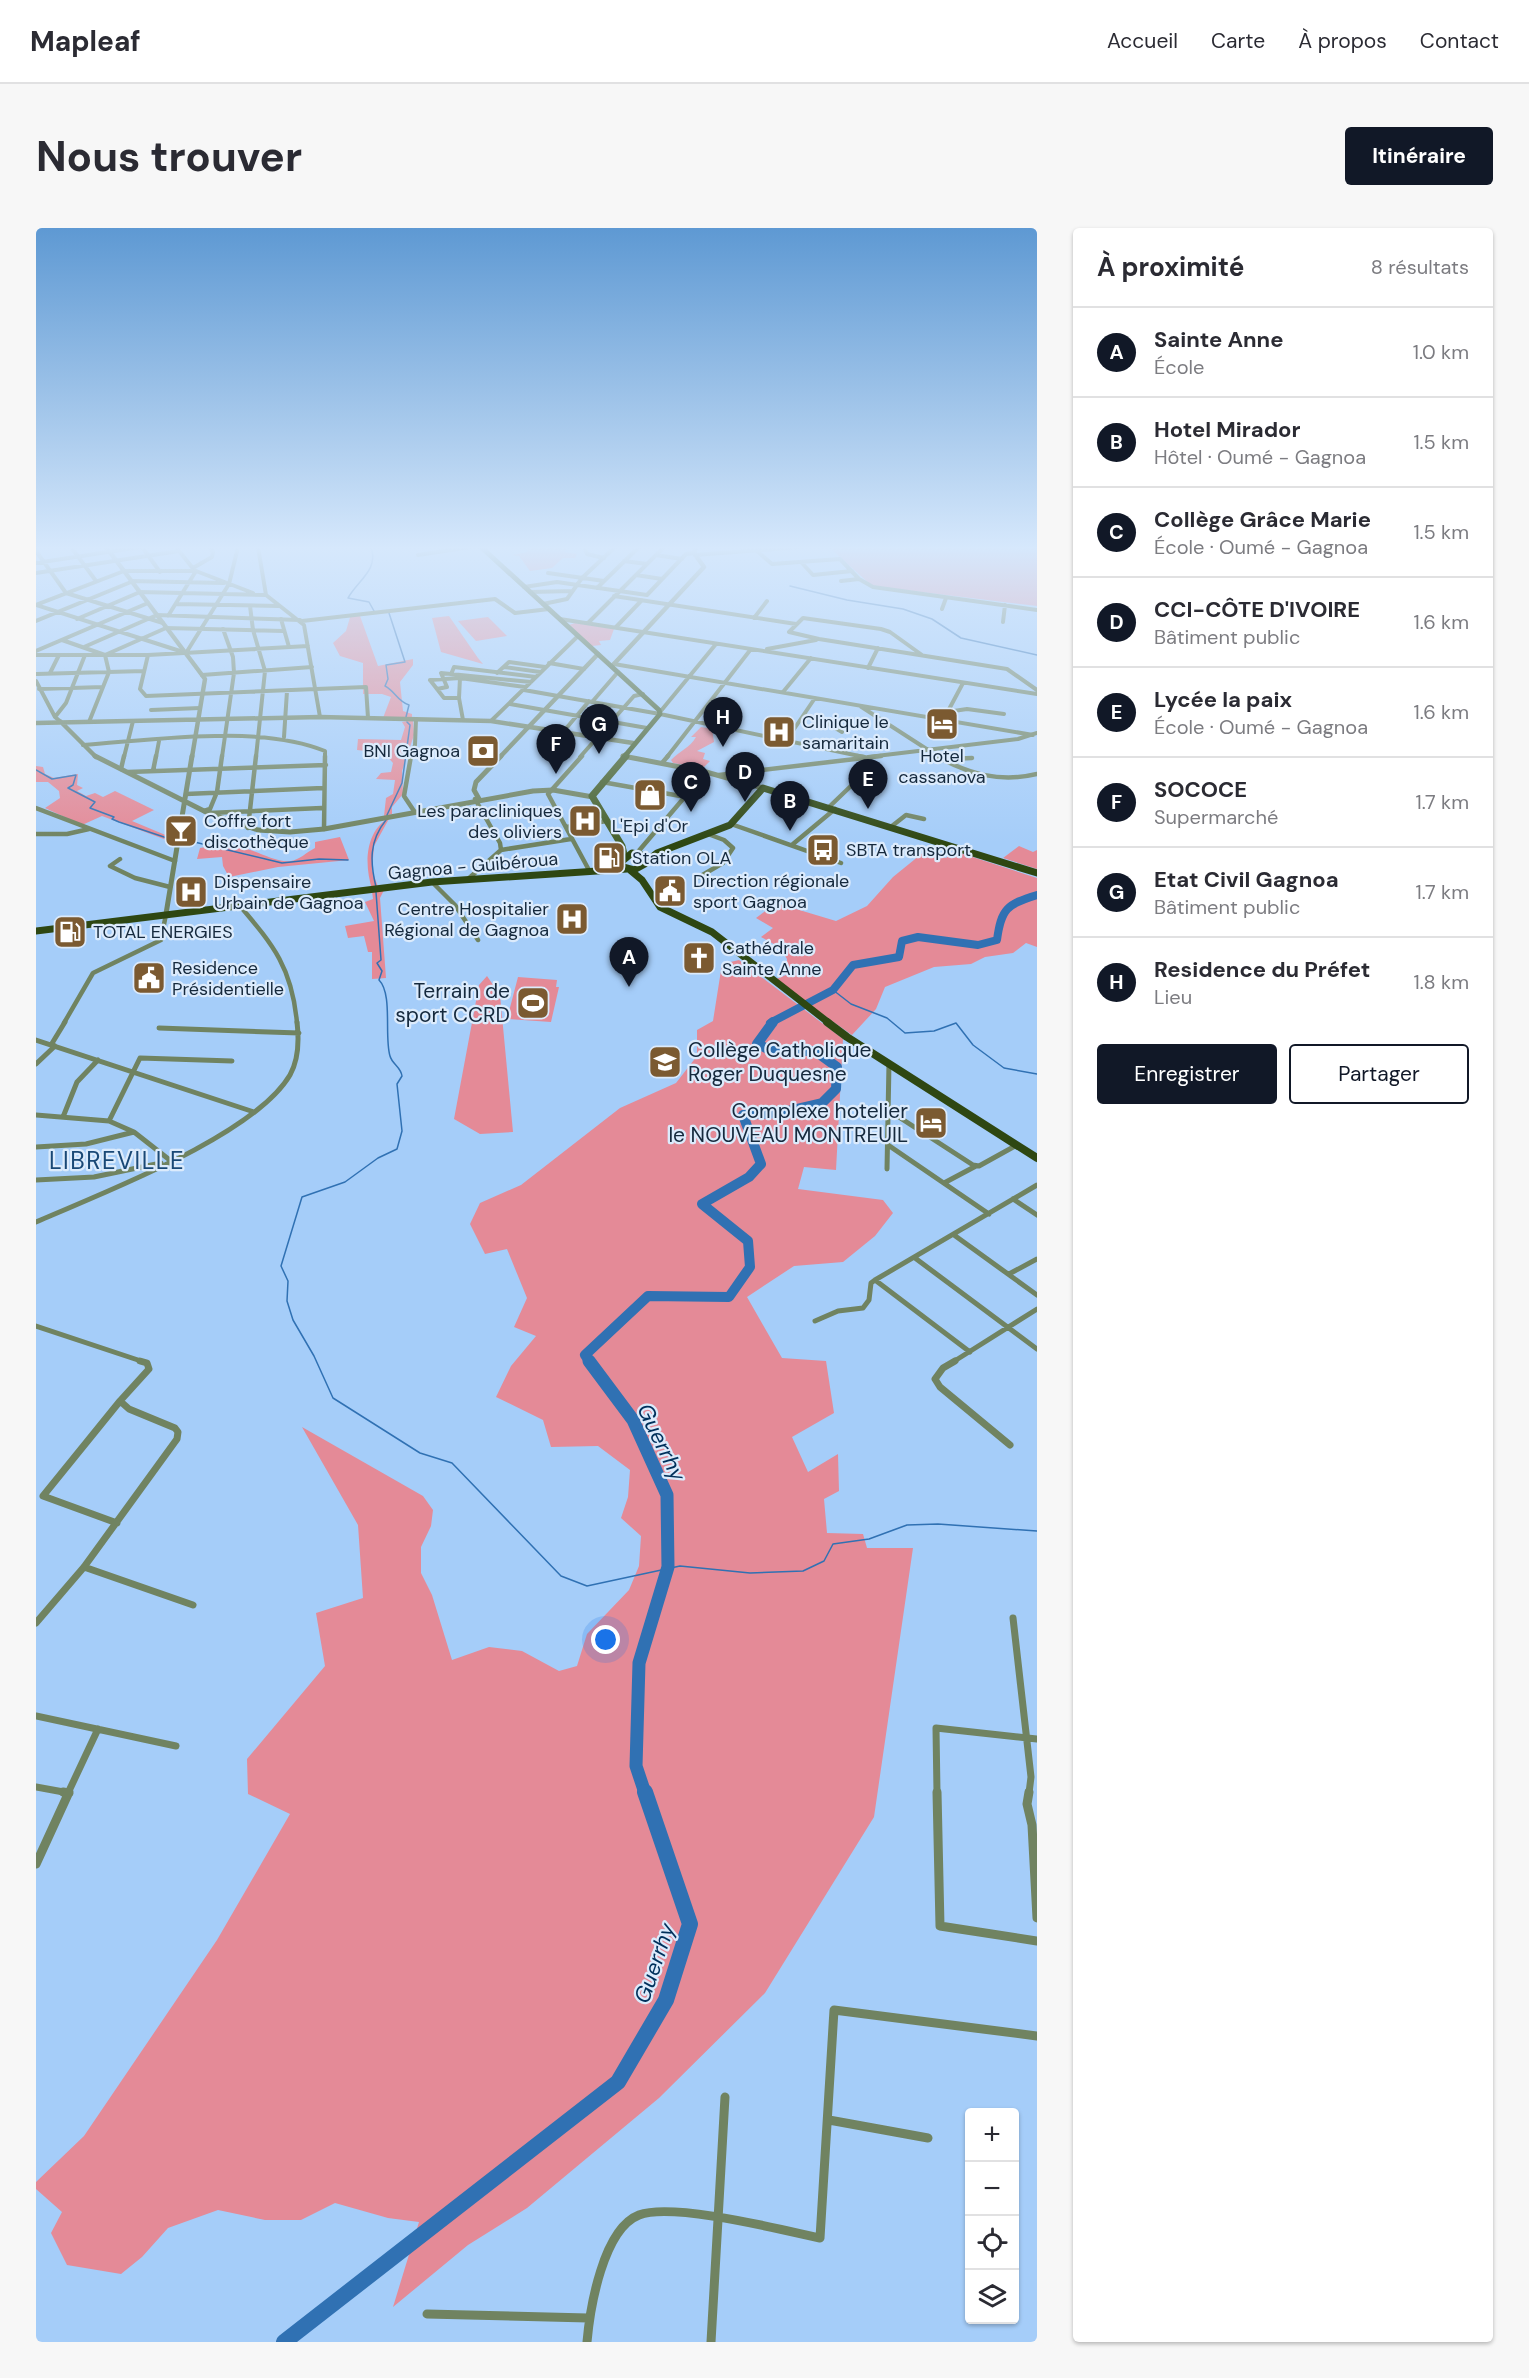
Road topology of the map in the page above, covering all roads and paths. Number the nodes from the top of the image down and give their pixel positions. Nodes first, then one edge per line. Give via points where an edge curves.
1 (51, 646) edge
2 (80, 646) edge
3 (87, 646) edge
4 (125, 646) edge
5 (162, 646) edge
6 (180, 646) edge
7 (191, 646) edge
8 (228, 646) edge
9 (258, 646) edge
10 (308, 646) joint
11 (568, 646) edge
12 (589, 646) edge
13 (631, 646) edge
14 (715, 646) edge
15 (728, 646) edge
16 (786, 646) edge
17 (863, 646) edge
18 (909, 646) edge
19 (84, 647) junction
20 (290, 647) joint
21 (878, 648) junction
22 (259, 649) junction
23 (751, 649) junction
24 (230, 651) junction
25 (760, 651) junction
26 (36, 653) edge
27 (186, 653) junction
28 (598, 654) junction
29 (58, 655) junction
30 (85, 655) junction
31 (105, 655) junction
32 (148, 655) junction
33 (922, 655) junction
34 (812, 658) junction
35 (549, 663) junction
36 (613, 665) junction
37 (312, 667) junction
38 (504, 667) junction
39 (545, 667) junction
40 (868, 668) junction
41 (584, 669) junction
42 (265, 671) junction
43 (498, 671) junction
44 (78, 672) junction
45 (109, 672) junction
46 (144, 672) junction
47 (452, 672) junction
48 (540, 672) junction
49 (618, 672) junction
50 (50, 673) junction
51 (234, 673) junction
52 (36, 674) edge
53 (202, 675) junction
54 (494, 676) junction
55 (536, 677) junction
56 (689, 677) junction
57 (460, 678) junction
58 (443, 679) junction
59 (36, 681) edge
60 (488, 681) junction
61 (531, 682) junction
62 (725, 683) junction
63 (963, 683) junction
64 (103, 687) junction
65 (39, 688) junction
66 (72, 688) junction
67 (524, 688) junction
68 (437, 689) junction
69 (316, 690) junction
70 (287, 691) junction
71 (264, 692) junction
72 (1037, 692) edge
73 (783, 693) junction
74 (231, 694) junction
75 (642, 694) junction
76 (202, 695) junction
77 (558, 696) junction
78 (459, 698) junction
79 (815, 698) junction
80 (590, 701) junction
81 (510, 704) junction
82 (857, 705) junction
83 (200, 708) junction
84 (624, 708) junction
85 (151, 710) dead end
86 (544, 710) junction
87 (947, 712) junction
88 (660, 713) junction
89 (1004, 714) dead end
90 (804, 715) junction
91 (578, 716) junction
92 (55, 717) junction
93 (320, 717) junction
94 (261, 718) junction
95 (284, 718) junction
96 (368, 718) junction
97 (198, 719) junction
98 (228, 719) junction
99 (416, 719) junction
100 (943, 719) junction
101 (463, 720) junction
102 (133, 721) junction
103 (491, 721) junction
104 (61, 722) junction
105 (89, 722) junction
106 (611, 722) junction
107 (36, 723) edge
108 (695, 723) junction
109 (528, 725) junction
110 (647, 728) junction
111 (564, 731) junction
112 (842, 732) dead end
113 (1035, 734) edge
114 (256, 737) junction
115 (284, 737) junction
116 (597, 737) junction
117 (225, 739) junction
118 (195, 740) junction
119 (159, 741) junction
120 (786, 741) junction
121 (127, 742) junction
122 (633, 743) junction
123 (83, 745) junction
124 (927, 750) junction
125 (623, 756) junction
126 (864, 757) junction
127 (943, 758) junction
128 (972, 758) dead end
129 (662, 763) junction
130 (326, 765) junction
131 (255, 767) junction
132 (221, 768) junction
133 (120, 769) junction
134 (190, 770) junction
135 (153, 771) junction
136 (128, 772) junction
137 (706, 772) junction
138 (1037, 774) edge
139 (719, 776) junction
140 (602, 782) junction
141 (853, 784) dead end
142 (323, 788) junction
143 (763, 788) junction
144 (252, 790) junction
145 (553, 790) junction
146 (217, 792) junction
147 (185, 797) junction
148 (593, 797) junction
149 (686, 797) junction
150 (477, 799) junction
151 (36, 808) edge
152 (322, 808) junction
153 (832, 808) junction
154 (250, 811) junction
155 (414, 811) junction
156 (206, 812) junction
157 (924, 819) dead end
158 (607, 822) junction
159 (731, 824) junction
160 (892, 826) junction
161 (566, 827) junction
162 (248, 828) junction
163 (90, 829) junction
164 (324, 829) junction
165 (36, 834) edge
166 (708, 834) junction
167 (571, 839) junction
168 (793, 844) junction
169 (622, 846) junction
170 (501, 850) junction
171 (640, 852) junction
172 (657, 853) junction
173 (120, 859) dead end
174 (623, 860) junction
175 (175, 861) junction
176 (646, 863) junction
177 (841, 863) dead end
178 (628, 869) junction
179 (604, 871) junction
180 (590, 872) junction
181 (1037, 873) edge
182 (699, 877) dead end
183 (468, 879) junction
184 (432, 882) junction
185 (645, 884) junction
186 (170, 887) junction
187 (240, 906) junction
188 (166, 914) junction
189 (36, 931) edge
190 (478, 940) dead end
191 (159, 1028) dead end
192 (299, 1033) junction
193 (36, 1040) edge
194 (53, 1045) junction
195 (98, 1060) junction
196 (232, 1060) dead end
197 (889, 1063) junction
198 (36, 1064) edge
199 (134, 1072) junction
200 (888, 1110) junction
201 (254, 1112) junction
202 (36, 1115) edge
203 (63, 1117) junction
204 (109, 1121) junction
205 (134, 1132) junction
206 (888, 1145) junction
207 (1017, 1145) junction
208 (36, 1147) edge
209 (1037, 1158) edge
210 (171, 1161) junction
211 (976, 1166) junction
212 (887, 1169) dead end
213 (36, 1180) edge
214 (944, 1183) junction
215 (1037, 1185) edge
216 (1013, 1199) junction
217 (989, 1214) junction
218 (1037, 1215) edge
219 (36, 1222) edge
220 (954, 1235) junction
221 (915, 1258) junction
222 (1037, 1259) edge
223 (1009, 1274) junction
224 (875, 1280) junction
225 (1037, 1295) edge
226 (1037, 1309) edge
227 (815, 1321) dead end
228 (36, 1326) edge
229 (1009, 1327) junction
230 (1037, 1348) edge
231 (970, 1352) junction
232 (120, 1401) junction
233 (1010, 1445) dead end
234 (117, 1523) junction
235 (84, 1567) junction
236 (193, 1605) dead end
237 (1013, 1618) dead end
238 (36, 1623) edge
239 (36, 1716) edge
240 (98, 1730) junction
241 (1027, 1738) junction
242 (1037, 1739) edge
243 (176, 1746) dead end
244 (36, 1786) edge
245 (69, 1793) junction
246 (1034, 1826) edge
247 (36, 1864) edge
248 (1037, 1918) edge
249 (1037, 1941) edge
250 (1037, 2036) edge
251 (725, 2097) dead end
252 (829, 2120) junction
253 (928, 2138) dead end
254 (719, 2220) junction
255 (427, 2314) dead end
256 (588, 2318) junction
257 (587, 2342) edge
258 (711, 2342) edge

1 - 26 street
2 - 19 street
3 - 19 street
4 - 31 street
5 - 27 street
6 - 27 street
7 - 27 street
8 - 24 street
9 - 22 street
10 - 20 street
10 - 37 street
11 - 35 street
12 - 28 main road
13 - 36 street
14 - 56 street
15 - 23 street
16 - 25 street
17 - 21 street
18 - 33 street
19 - 31 street
20 - 22 street
21 - 33 street
21 - 40 street
22 - 24 street
22 - 42 street
23 - 25 street
23 - 62 street
24 - 27 street
24 - 51 street
25 - 34 street
26 - 29 street
27 - 32 street
27 - 53 street
28 - 36 main road
28 - 41 street
29 - 30 street
29 - 50 street
30 - 31 street
30 - 44 street
31 - 32 street
31 - 45 street
32 - 46 street
33 - 72 street via 1007,669
34 - 40 street
34 - 73 street
35 - 39 street
35 - 41 street
36 - 49 main road
36 - 56 street
37 - 42 street
37 - 69 street
38 - 39 street via 509,662
38 - 43 street
38 - 48 street
39 - 48 street
40 - 63 street
41 - 77 street
42 - 51 street
42 - 71 street
43 - 47 street via 454,667
43 - 54 street
43 - 55 street
44 - 45 street
44 - 50 street
44 - 66 street
45 - 46 street
45 - 64 street
46 - 76 street via 140,689 146,696
47 - 54 street
47 - 58 street via 441,673
48 - 55 street
49 - 75 main road
49 - 80 street
50 - 52 street
51 - 53 street
51 - 74 street
53 - 76 street
54 - 60 street
54 - 61 street
55 - 61 street
56 - 62 street
56 - 88 street
57 - 58 street
57 - 60 street
57 - 78 street
58 - 68 street via 447,687
58 - 68 street via 430,680
59 - 65 street
60 - 67 street
61 - 67 street
62 - 73 street
62 - 108 street
63 - 72 street
63 - 87 street
64 - 66 street
64 - 105 street
65 - 66 street
65 - 92 street
66 - 92 street
67 - 77 street
67 - 81 street
68 - 78 street via 444,698
69 - 70 street
69 - 93 street
69 - 96 street via 366,687
70 - 71 street
70 - 95 street
71 - 74 street
71 - 94 street
73 - 79 street
74 - 76 street
74 - 98 street
75 - 84 street via 634,696
75 - 88 main road
76 - 83 street
77 - 80 street
77 - 86 street
78 - 101 street
79 - 82 street
79 - 90 street
80 - 84 street
80 - 91 street
81 - 86 street
81 - 103 street
82 - 100 street
82 - 124 street
83 - 85 street
83 - 97 street
84 - 88 street
84 - 106 street
86 - 91 street
86 - 109 street
87 - 89 street via 967,709
87 - 100 street
88 - 108 street
88 - 110 main road
90 - 112 street
90 - 120 street
91 - 106 street
91 - 111 street
92 - 104 street
93 - 95 street
93 - 96 street
94 - 95 street
94 - 98 street
94 - 114 street
95 - 115 street
96 - 99 street
97 - 98 street
97 - 102 street
97 - 118 street
98 - 117 street
99 - 101 street
99 - 155 street via 415,746 404,795
100 - 113 street
101 - 103 street
102 - 105 street
102 - 121 street
103 - 109 street
104 - 105 street
104 - 107 street
104 - 123 street
106 - 110 street
106 - 116 street
108 - 120 street
108 - 129 street
109 - 111 street
109 - 150 street via 476,782
110 - 122 main road
111 - 116 street
113 - 124 street
114 - 115 street
114 - 117 street
114 - 131 street
115 - 130 street via 325,750
116 - 122 street
116 - 145 street
117 - 118 street
117 - 132 street
118 - 119 street
118 - 134 street
119 - 121 street
119 - 135 street
120 - 126 street
121 - 123 street
121 - 133 street
122 - 125 main road
123 - 133 street
124 - 126 street
124 - 127 street
125 - 129 street
125 - 140 main road
126 - 139 street
127 - 128 street
127 - 138 street via 965,770 1004,780 1017,781
129 - 137 street
130 - 131 street
130 - 142 street
131 - 132 street
131 - 144 street
132 - 134 street
132 - 146 street
133 - 136 street
134 - 135 street
134 - 147 street
135 - 136 street
136 - 147 street
137 - 139 street
137 - 149 street
139 - 143 street
140 - 148 main road
140 - 149 street
141 - 153 street
142 - 144 street
142 - 152 street
143 - 153 main road
143 - 159 main road
144 - 146 street
144 - 154 street
145 - 148 street
145 - 150 street
145 - 161 street via 548,794
146 - 147 street
146 - 156 street
147 - 156 street
147 - 175 street
148 - 158 main road
149 - 171 street
150 - 155 street
150 - 170 street
151 - 163 street
152 - 154 street
152 - 164 street
153 - 160 main road
153 - 168 street
154 - 156 street
154 - 162 street
155 - 164 street
156 - 162 street
157 - 160 street via 906,815
158 - 161 street
158 - 169 main road
159 - 166 main road
159 - 168 street
160 - 181 main road
161 - 167 street
162 - 164 street via 290,832
163 - 165 street
163 - 175 street
166 - 172 main road
166 - 182 street via 734,848 723,863
167 - 170 street
167 - 180 street
168 - 177 street
169 - 171 main road
169 - 174 main road
170 - 183 street
171 - 172 main road
171 - 174 main road
171 - 176 main road
172 - 176 main road, Gagnoa - Guibéroua
173 - 186 street via 110,866 135,878
174 - 178 main road
174 - 179 main road
175 - 186 street
176 - 178 main road, Gagnoa - Guibéroua
176 - 185 main road via 642,874
178 - 179 main road, Gagnoa - Guibéroua
178 - 185 main road
179 - 180 main road, Gagnoa - Guibéroua
180 - 183 main road, Gagnoa - Guibéroua
183 - 184 main road, Gagnoa - Guibéroua
184 - 187 main road, Gagnoa - Guibéroua
184 - 190 street
185 - 197 main road via 660,907 714,934 848,1037
186 - 188 street
187 - 188 main road, Gagnoa - Guibéroua
187 - 192 street via 279,954
188 - 189 main road, Gagnoa - Guibéroua
188 - 194 street via 161,940 93,973
191 - 192 street
192 - 201 street via 291,1074
193 - 194 street
194 - 195 street
194 - 198 street
195 - 199 street
195 - 203 street via 77,1082
196 - 199 street via 140,1058
197 - 200 street
197 - 207 main road
199 - 201 street
199 - 204 street
200 - 206 street
200 - 211 street
201 - 210 street
202 - 203 street
203 - 204 street
204 - 205 street
205 - 208 street via 94,1144
205 - 210 street
206 - 212 street
206 - 214 street
207 - 209 main road
207 - 211 street
210 - 213 street via 94,1177
210 - 219 street
211 - 214 street
214 - 217 street
215 - 216 street
216 - 217 street
216 - 218 street
217 - 220 street
220 - 221 street
220 - 223 street
221 - 224 street
221 - 229 street
222 - 223 street
223 - 225 street
224 - 227 street via 863,1308 838,1311
224 - 231 street
226 - 229 street
228 - 232 street via 149,1365
229 - 230 street
229 - 231 street
231 - 233 street via 943,1368 935,1379
232 - 234 street via 178,1432 177,1439
232 - 234 street via 43,1496
234 - 235 street
235 - 236 street
235 - 238 street
237 - 241 street
239 - 240 street
240 - 243 street
240 - 245 street
241 - 242 street
241 - 246 street via 1031,1777 1027,1804
241 - 249 street via 936,1728 940,1926
244 - 245 street
245 - 247 street
246 - 248 street
250 - 252 street via 834,2010
251 - 254 street
252 - 253 street
252 - 254 street via 820,2238
254 - 256 street via 672,2210 639,2215 623,2226 609,2250
254 - 258 street
255 - 256 street
256 - 257 street

